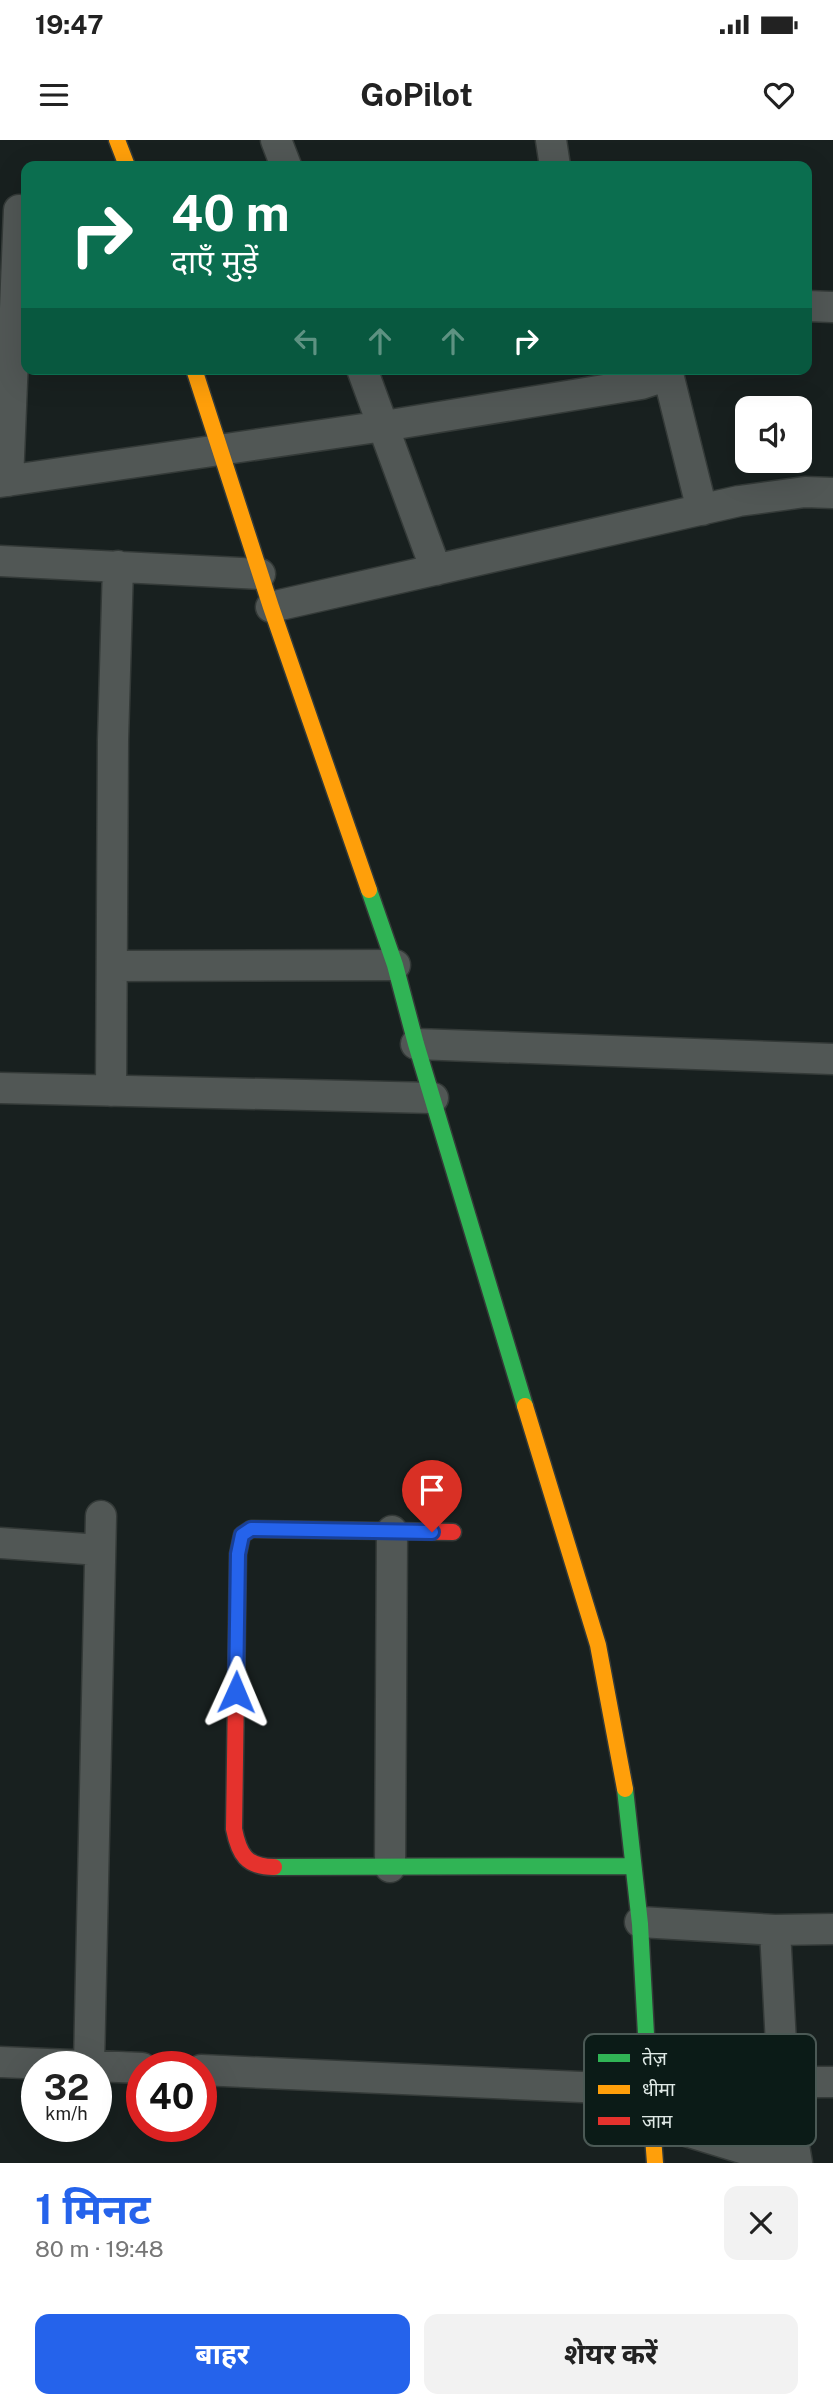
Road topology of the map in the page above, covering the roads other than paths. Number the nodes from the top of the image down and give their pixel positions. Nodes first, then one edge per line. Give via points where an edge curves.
1 (117, 140) edge
2 (276, 140) edge
3 (125, 161) edge
4 (284, 161) edge
5 (15, 210) edge
6 (812, 306) edge
7 (833, 307) edge
8 (196, 375) edge
9 (364, 375) edge
10 (661, 375) edge
11 (668, 375) edge
12 (585, 381) edge
13 (384, 426) junction
14 (219, 450) junction
15 (4, 482) edge
16 (833, 493) edge
17 (702, 510) junction
18 (0, 561) edge
19 (118, 566) junction
20 (436, 570) junction
21 (260, 574) junction
22 (271, 607) junction
23 (395, 965) junction
24 (112, 966) junction
25 (416, 1044) junction
26 (833, 1059) edge
27 (0, 1088) edge
28 (111, 1091) junction
29 (433, 1098) junction
30 (101, 1517) dead end
31 (391, 1531) junction
32 (453, 1532) dead end
33 (0, 1543) edge
34 (100, 1550) junction
35 (633, 1866) junction
36 (390, 1867) junction
37 (640, 1922) junction
38 (833, 1928) edge
39 (775, 1930) junction
40 (646, 2034) edge
41 (780, 2034) edge
42 (89, 2051) edge
43 (0, 2062) edge
44 (21, 2063) edge
45 (217, 2071) edge
46 (584, 2087) edge
47 (735, 2146) edge
48 (791, 2163) edge

1 - 3 street
2 - 4 street
5 - 15 street
6 - 7 street
8 - 14 street
9 - 13 street
10 - 12 street via 641,384
11 - 17 street
12 - 13 street
13 - 14 street
13 - 20 street
14 - 15 street
14 - 21 street
16 - 17 street via 771,496
17 - 20 street
18 - 19 street
19 - 21 street
19 - 24 street
20 - 22 street
21 - 22 street
22 - 23 street
23 - 24 street
23 - 25 street
24 - 28 street
25 - 26 street
25 - 29 street
27 - 28 street
28 - 29 street
29 - 35 street via 598,1645 614,1714
30 - 34 street
31 - 32 street
31 - 36 street
31 - 36 street via 251,1529 242,1535 234,1829 239,1854 249,1864
33 - 34 street
34 - 42 street
35 - 36 street
35 - 37 street
37 - 39 street
37 - 40 street
38 - 39 street
39 - 41 street
43 - 44 street
45 - 46 street
47 - 48 street

